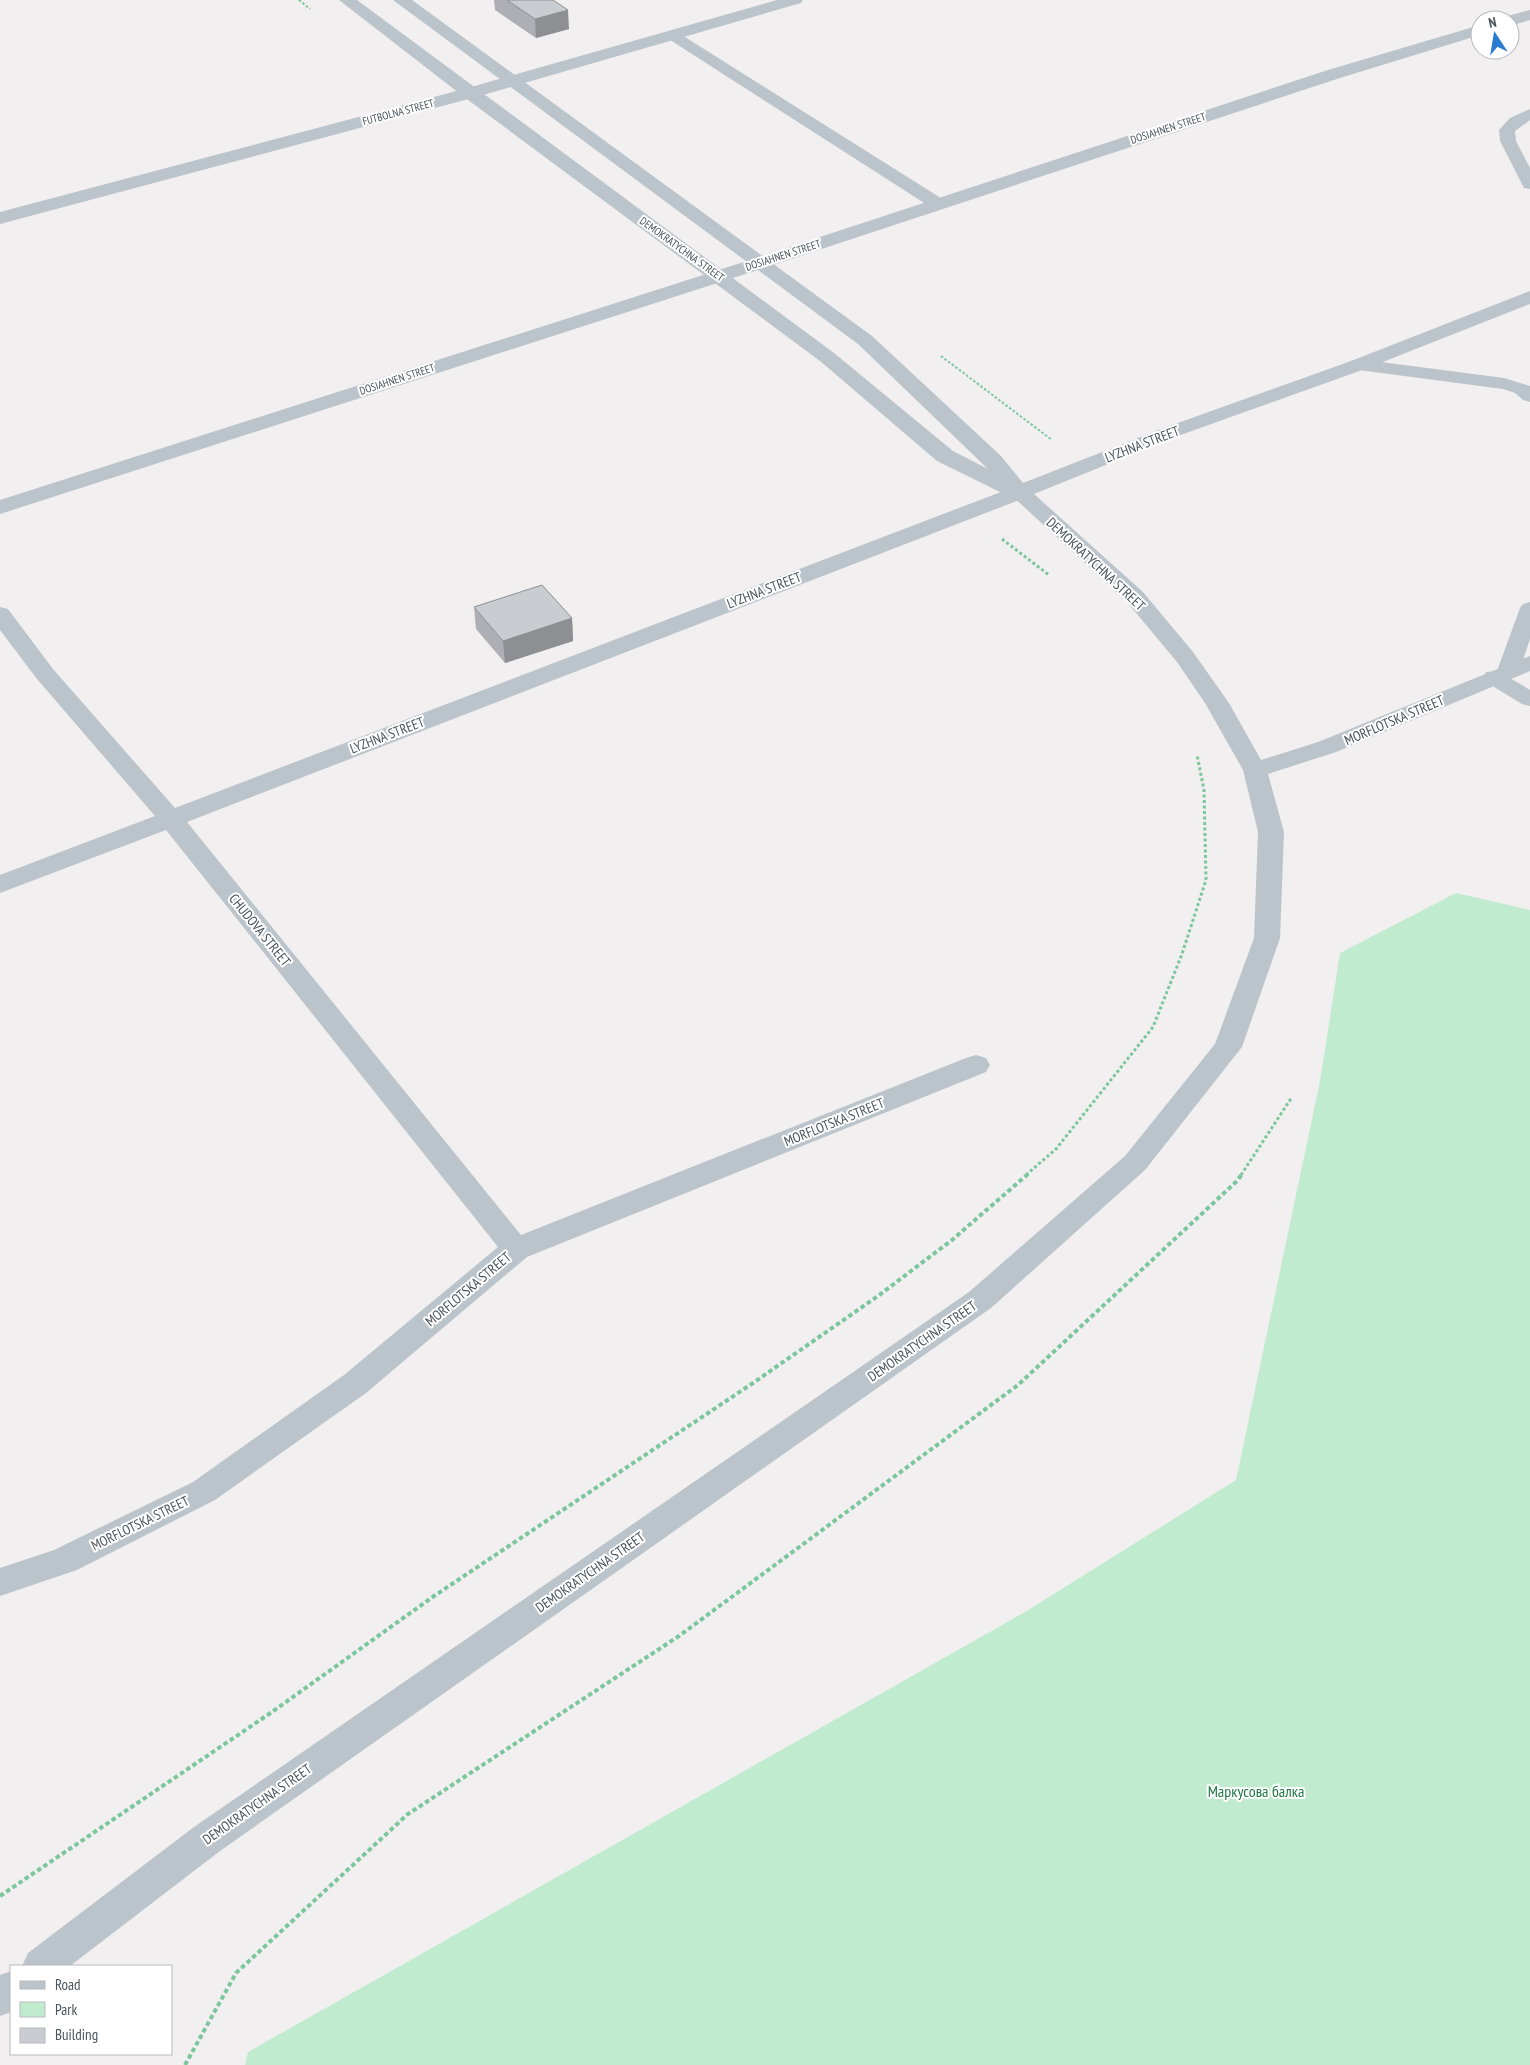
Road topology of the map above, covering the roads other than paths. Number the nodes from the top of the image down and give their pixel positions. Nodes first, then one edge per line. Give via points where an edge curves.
1 (347, 0) edge
2 (401, 0) edge
3 (795, 0) edge
4 (1470, 33) edge
5 (672, 35) junction
6 (511, 80) junction
7 (470, 93) junction
8 (1530, 114) edge
9 (1530, 184) edge
10 (938, 204) junction
11 (0, 218) edge
12 (760, 263) junction
13 (718, 276) junction
14 (1530, 297) edge
15 (1358, 365) junction
16 (1524, 389) edge
17 (1019, 492) junction
18 (0, 507) edge
19 (1530, 608) edge
20 (0, 614) edge
21 (1530, 662) edge
22 (1501, 675) junction
23 (1530, 699) edge
24 (1255, 770) junction
25 (171, 818) junction
26 (0, 885) edge
27 (976, 1065) dead end
28 (516, 1249) junction
29 (0, 1582) edge
30 (42, 1965) edge
31 (10, 1990) edge
32 (0, 1998) edge

1 - 7 street, DEMOKRATYCHNA STREET
2 - 6 street, DEMOKRATYCHNA STREET
3 - 5 street, FUTBOLNA STREET
4 - 10 street, DOSIAHNEN STREET via 1334,74
5 - 6 street, FUTBOLNA STREET
5 - 10 lane
6 - 7 street, FUTBOLNA STREET
6 - 12 street, DEMOKRATYCHNA STREET
7 - 11 street, FUTBOLNA STREET
7 - 13 street, DEMOKRATYCHNA STREET
8 - 9 lane via 1507,130 1508,141
10 - 12 street, DOSIAHNEN STREET
12 - 13 street, DOSIAHNEN STREET
12 - 17 street, DEMOKRATYCHNA STREET via 865,340 993,461
13 - 17 street, DEMOKRATYCHNA STREET via 827,357 945,456
13 - 18 street, DOSIAHNEN STREET
14 - 15 street, LYZHNA STREET
15 - 16 lane
15 - 17 street, LYZHNA STREET
17 - 24 street, DEMOKRATYCHNA STREET via 1135,597 1218,703
17 - 25 street, LYZHNA STREET
19 - 22 lane
20 - 25 street, CHUDOVA STREET via 45,674
21 - 22 street, MORFLOTSKA STREET
22 - 23 lane
22 - 24 street, MORFLOTSKA STREET via 1327,748
24 - 30 street, DEMOKRATYCHNA STREET via 1271,832 1267,938 1228,1047 1134,1163 980,1300 207,1839
25 - 26 street, LYZHNA STREET
25 - 28 street, CHUDOVA STREET
27 - 28 street, MORFLOTSKA STREET
28 - 29 street, MORFLOTSKA STREET via 354,1384 204,1491 65,1560
31 - 32 street

